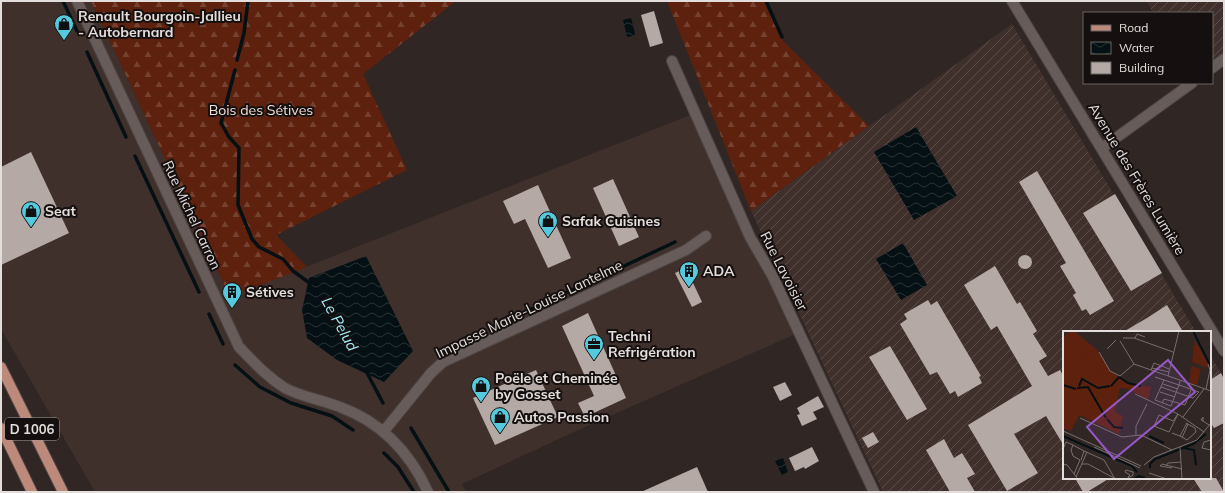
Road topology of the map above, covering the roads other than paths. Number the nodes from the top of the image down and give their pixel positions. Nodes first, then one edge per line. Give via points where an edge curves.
1 (77, 1) edge
2 (1012, 1) edge
3 (1224, 59) edge
4 (672, 61) dead end
5 (1213, 67) edge
6 (1191, 84) edge
7 (1102, 148) junction
8 (706, 236) dead end
9 (1224, 351) edge
10 (1, 367) edge
11 (1, 428) edge
12 (384, 432) junction
13 (32, 492) edge
14 (62, 492) edge
15 (428, 492) edge
16 (874, 492) edge

1 - 12 street, Rue Michel Carron via 239,347 266,374 287,389 342,407
2 - 7 street, Avenue des Frères Lumière
3 - 5 street
4 - 16 street, Rue Lavoisier via 741,217 772,275
6 - 7 street
7 - 9 street, Avenue des Frères Lumière
8 - 12 street, Impasse Marie-Louise Lantelme via 686,250 443,362 431,373
10 - 14 main road, D 1006
11 - 13 main road, D 1006
12 - 15 street, Rue Michel Carron via 402,449 420,474

